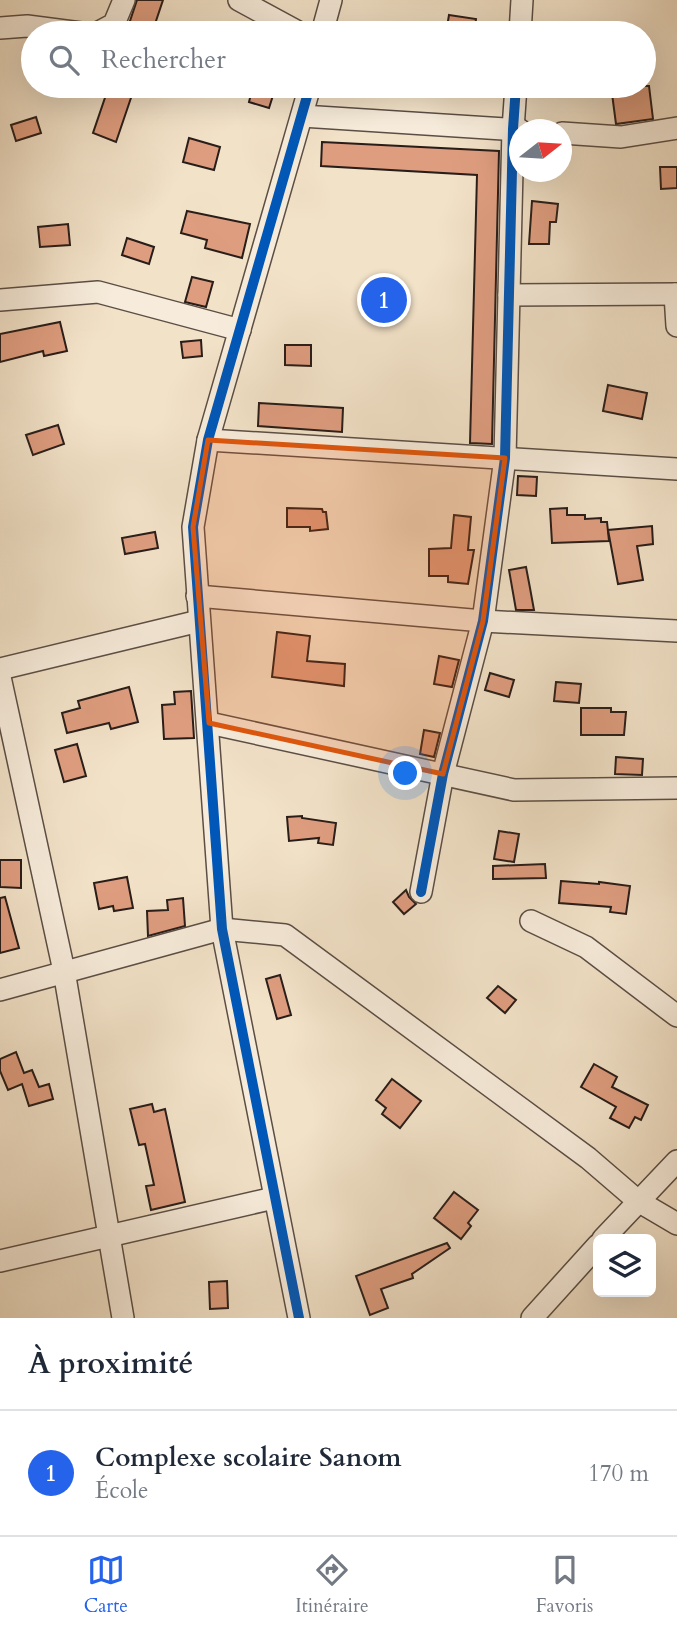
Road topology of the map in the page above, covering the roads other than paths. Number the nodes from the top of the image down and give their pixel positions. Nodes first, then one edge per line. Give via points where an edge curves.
1 (124, 0) edge
2 (239, 0) edge
3 (331, 0) edge
4 (522, 0) edge
5 (115, 21) edge
6 (278, 21) edge
7 (325, 21) edge
8 (521, 21) edge
9 (21, 26) edge
10 (0, 28) edge
11 (307, 98) edge
12 (516, 98) edge
13 (302, 116) junction
14 (516, 119) edge
15 (677, 128) edge
16 (509, 129) edge
17 (572, 134) edge
18 (514, 182) edge
19 (676, 294) edge
20 (509, 295) junction
21 (0, 300) edge
22 (677, 326) edge
23 (240, 330) junction
24 (208, 440) junction
25 (505, 457) junction
26 (677, 470) edge
27 (197, 597) junction
28 (199, 621) junction
29 (483, 621) junction
30 (677, 631) edge
31 (0, 669) edge
32 (0, 677) edge
33 (209, 723) junction
34 (443, 774) junction
35 (677, 788) edge
36 (421, 892) dead end
37 (531, 921) dead end
38 (222, 929) junction
39 (64, 971) junction
40 (0, 990) edge
41 (677, 1016) edge
42 (677, 1161) edge
43 (274, 1198) junction
44 (638, 1201) junction
45 (677, 1224) edge
46 (110, 1234) junction
47 (608, 1234) edge
48 (593, 1251) edge
49 (0, 1261) edge
50 (123, 1318) edge
51 (299, 1318) edge
52 (532, 1318) edge

1 - 5 street
2 - 6 street
3 - 7 street
4 - 8 street
9 - 10 street
11 - 13 street
12 - 14 street
13 - 16 street
13 - 23 street
15 - 17 street via 621,137
18 - 20 street
19 - 20 street
19 - 22 street
20 - 25 street
21 - 23 street via 98,292
23 - 24 street
24 - 25 street
24 - 27 street via 193,527
25 - 26 street
25 - 29 street
27 - 28 street
27 - 29 street
28 - 31 street
28 - 33 street
29 - 30 street
29 - 34 street
32 - 39 street
33 - 34 street
33 - 38 street
34 - 35 street via 514,790
34 - 36 street
37 - 41 street via 586,947
38 - 39 street
38 - 43 street
38 - 44 street via 285,935 588,1158
39 - 40 street
39 - 46 street
42 - 44 street
43 - 46 street
43 - 51 street
44 - 45 street
44 - 47 street
46 - 49 street
46 - 50 street
48 - 52 street

